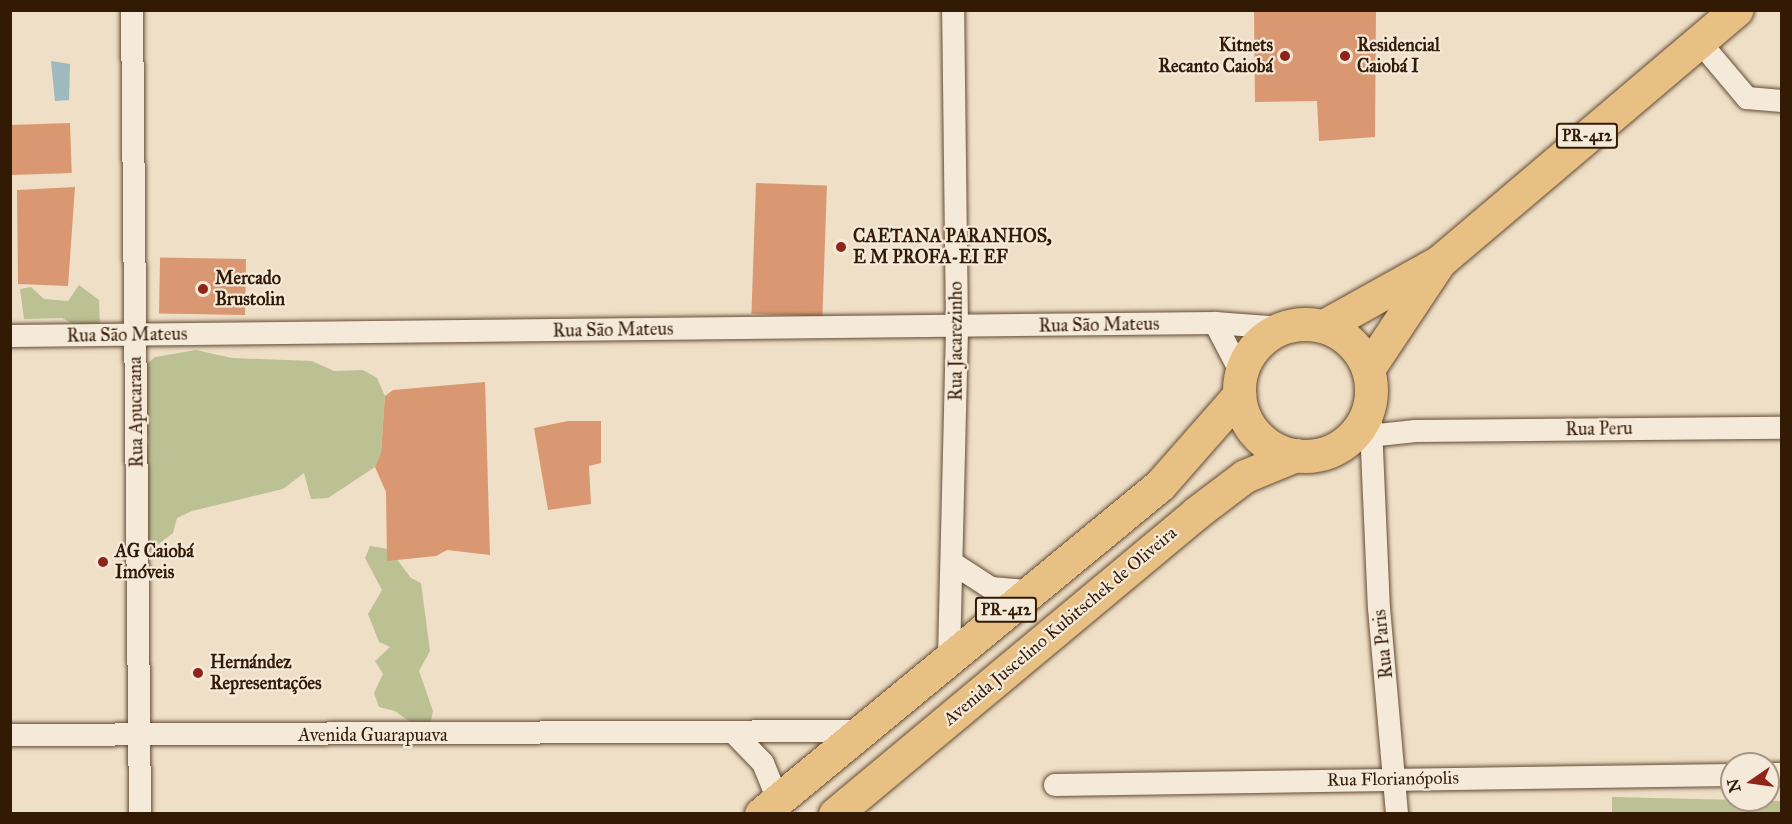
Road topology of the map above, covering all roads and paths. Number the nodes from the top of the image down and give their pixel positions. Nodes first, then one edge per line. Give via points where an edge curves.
1 (132, 10) edge
2 (953, 10) edge
3 (1736, 10) edge
4 (1700, 41) junction
5 (1782, 101) edge
6 (1439, 262) junction
7 (1215, 323) junction
8 (1324, 326) junction
9 (957, 327) junction
10 (1282, 328) junction
11 (135, 335) junction
12 (10, 336) edge
13 (1240, 384) junction
14 (1363, 414) junction
15 (1782, 428) edge
16 (1416, 431) junction
17 (1296, 455) junction
18 (954, 564) junction
19 (1029, 591) junction
20 (949, 657) junction
21 (866, 730) junction
22 (735, 734) junction
23 (10, 735) edge
24 (139, 735) junction
25 (1720, 775) edge
26 (1396, 779) junction
27 (1055, 785) dead end
28 (770, 807) edge
29 (140, 813) edge
30 (835, 813) edge
31 (1397, 813) edge

1 - 11 street, Rua Apucarana
2 - 9 street, Rua Jacarezinho
3 - 4 main road, PR-412
4 - 5 street via 1747,98
4 - 6 main road, PR-412
6 - 8 main road, PR-412
6 - 14 main road, PR-412
7 - 9 street, Rua São Mateus
7 - 10 street, Rua São Mateus
7 - 13 street
8 - 10 main road, PR-412
8 - 14 main road via 1359,350
9 - 11 street, Rua São Mateus
9 - 18 street, Rua Jacarezinho
10 - 13 main road, PR-412 via 1264,338
11 - 12 street, Rua São Mateus
11 - 24 street, Rua Apucarana
13 - 17 main road via 1257,435
13 - 19 main road, PR-412 via 1160,485
14 - 16 street, Rua Peru
14 - 16 street via 1384,411
14 - 17 main road, PR-412 via 1331,451
14 - 26 street, Rua Paris via 1375,475 1379,608
15 - 16 street, Rua Peru
17 - 30 main road, Avenida Juscelino Kubitschek de Oliveira / PR-412 via 1245,476 1197,513
18 - 19 street via 990,588
18 - 20 street, Rua Jacarezinho
19 - 20 main road, PR-412
20 - 21 main road, PR-412
21 - 22 street, Avenida Guarapuava
21 - 28 main road, PR-412
22 - 24 street, Avenida Guarapuava
22 - 28 street via 763,763
23 - 24 street, Avenida Guarapuava
24 - 29 street, Rua Apucarana
25 - 26 street, Rua Florianópolis
26 - 27 street, Rua Florianópolis
26 - 31 street, Rua Paris

